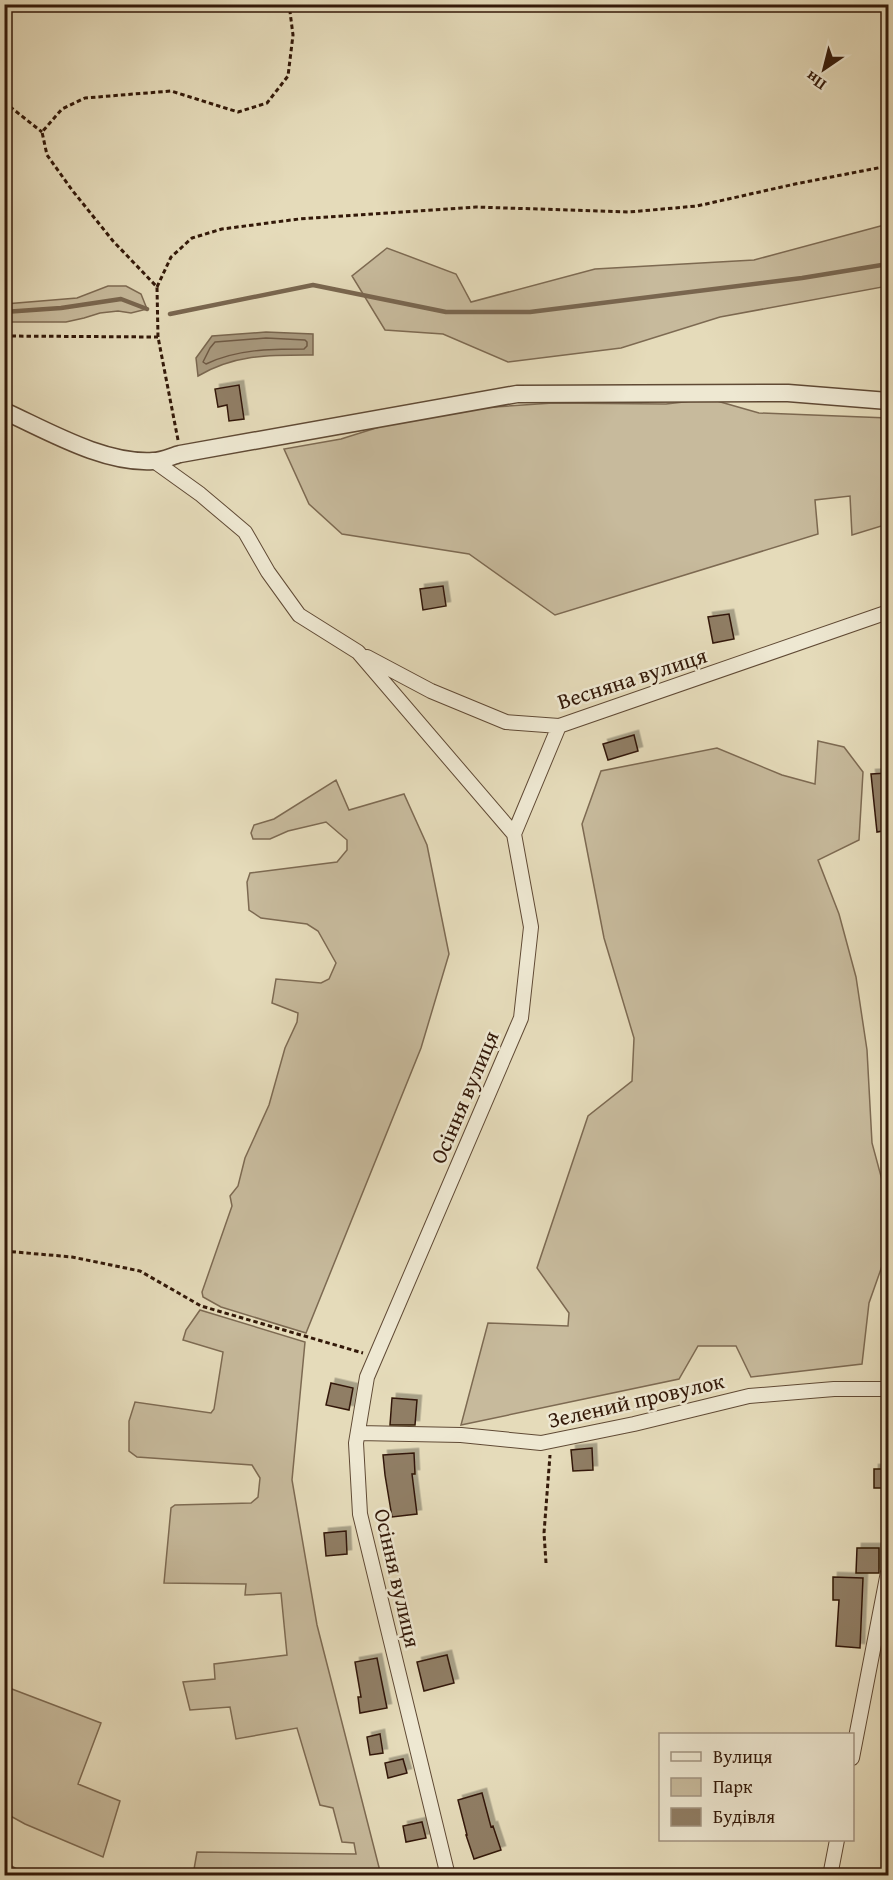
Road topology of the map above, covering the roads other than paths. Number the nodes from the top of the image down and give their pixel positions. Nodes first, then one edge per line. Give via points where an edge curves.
1 (888, 401) edge
2 (4, 411) edge
3 (154, 461) junction
4 (888, 612) edge
5 (358, 652) junction
6 (559, 726) junction
7 (514, 834) junction
8 (888, 1389) edge
9 (358, 1433) junction
10 (888, 1572) edge
11 (854, 1748) edge
12 (837, 1841) edge
13 (448, 1875) edge
14 (830, 1875) edge

1 - 3 street via 788,393 517,394
2 - 3 street via 95,453
3 - 5 street via 245,532 299,615
4 - 6 street, Весняна вулиця
5 - 6 street, Весняна вулиця via 431,691 506,722
5 - 7 street
6 - 7 street
7 - 9 street, Осіння вулиця via 531,927 521,1018 367,1377
8 - 9 street, Зелений провулок via 749,1396 542,1443
9 - 13 street, Осіння вулиця via 360,1514
10 - 11 street
12 - 14 street

